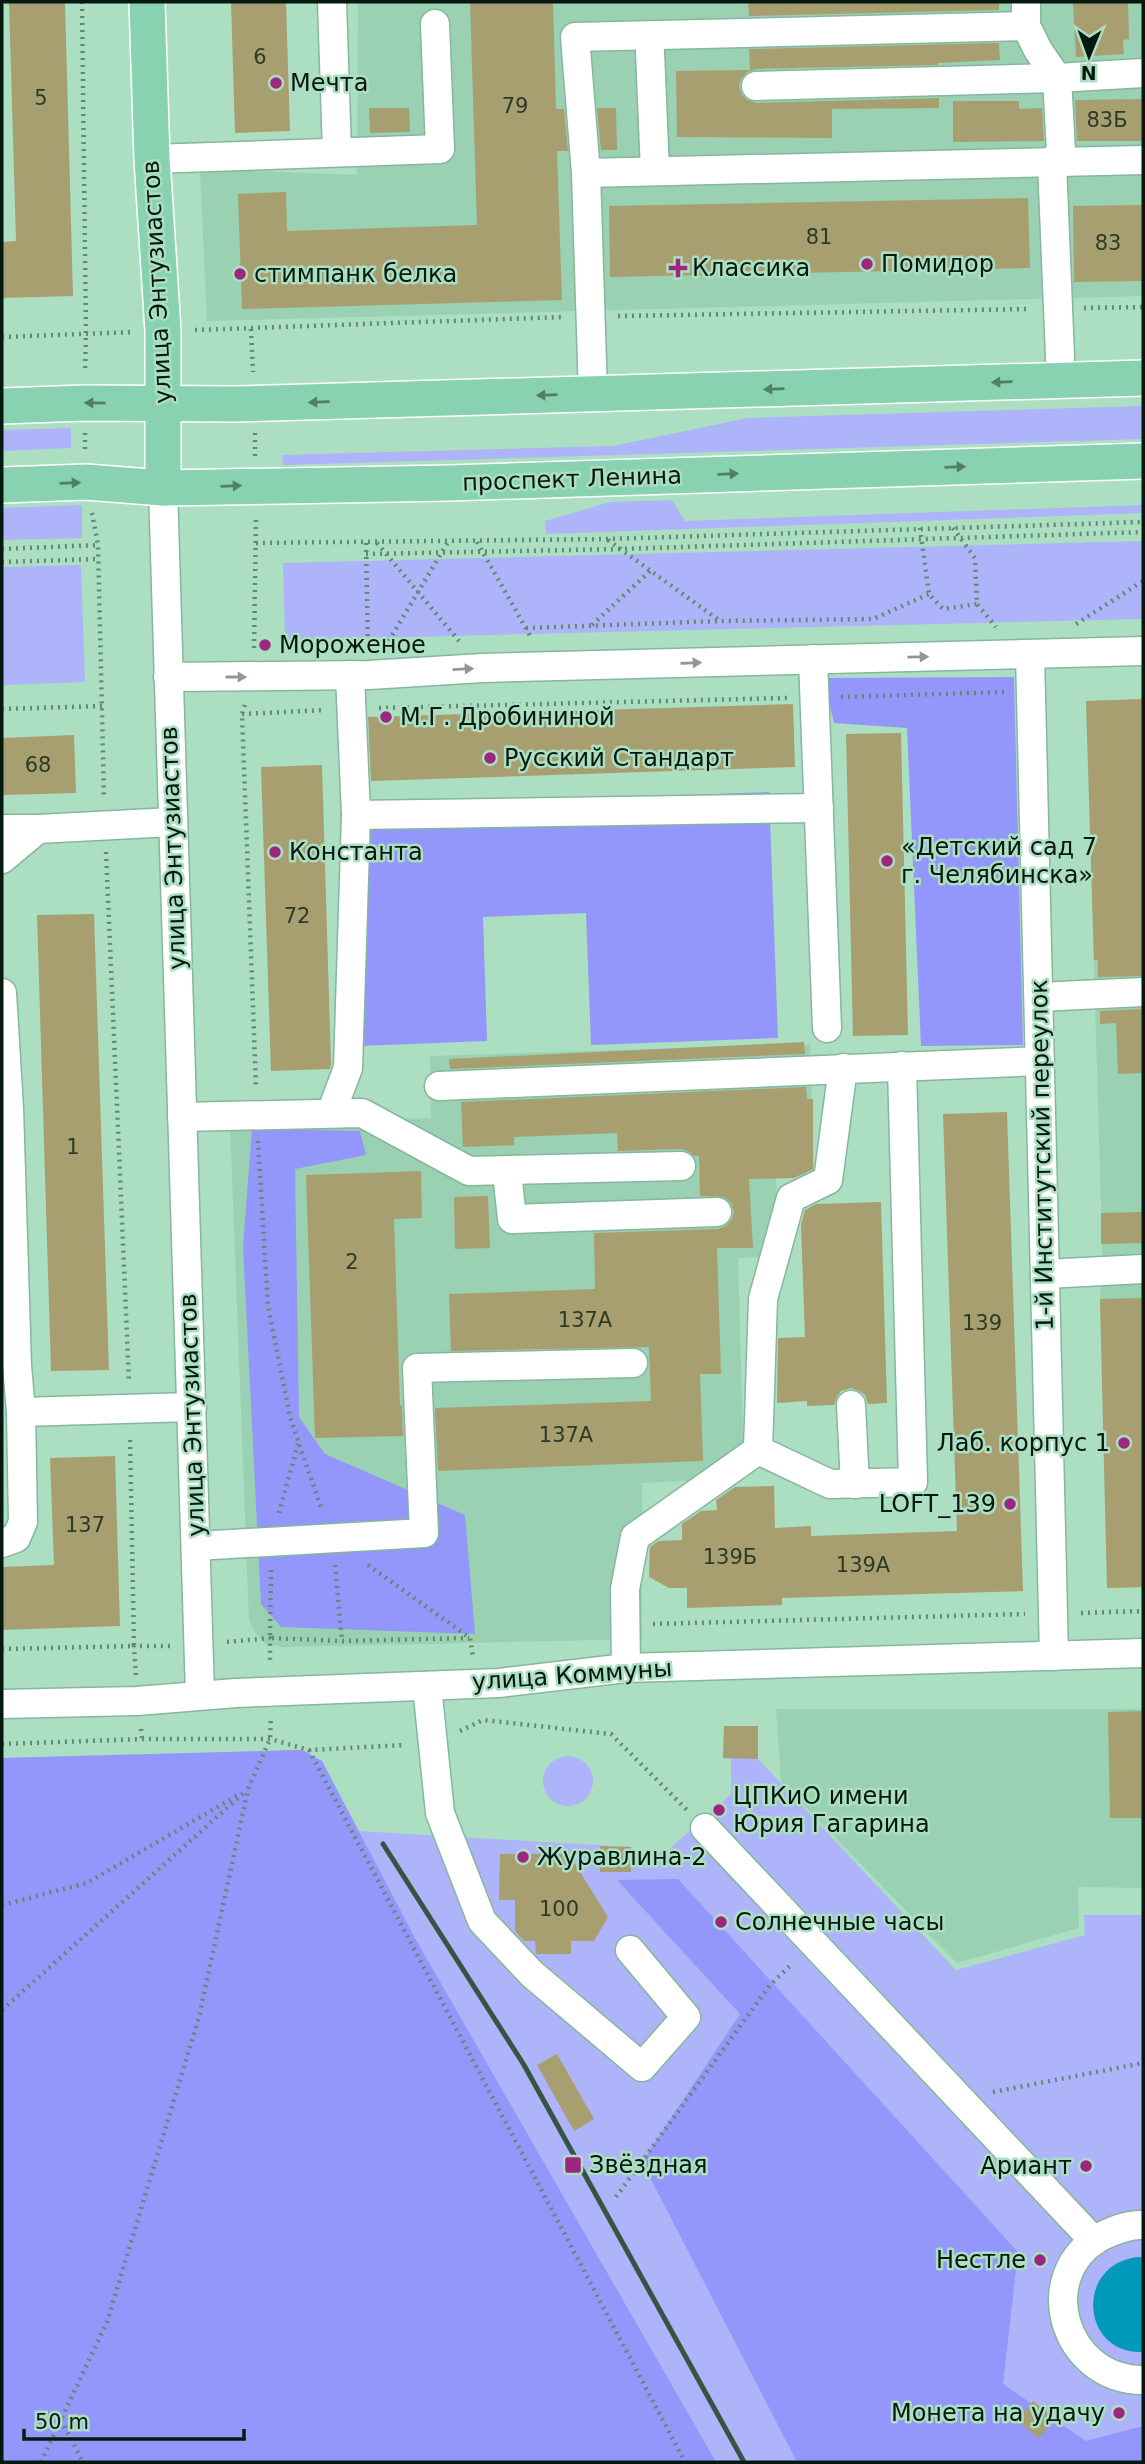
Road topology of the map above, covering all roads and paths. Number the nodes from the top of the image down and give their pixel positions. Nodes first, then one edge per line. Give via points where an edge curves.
1 (147, 2) edge
2 (331, 2) edge
3 (1026, 14) edge
4 (435, 24) dead end
5 (650, 52) dead end
6 (1143, 74) edge
7 (1058, 78) junction
8 (756, 86) dead end
9 (338, 152) junction
10 (152, 159) junction
11 (1143, 160) edge
12 (1052, 162) junction
13 (655, 171) junction
14 (586, 173) junction
15 (1143, 378) edge
16 (1061, 381) junction
17 (593, 394) junction
18 (163, 404) junction
19 (2, 406) edge
20 (1143, 461) edge
21 (2, 485) edge
22 (163, 488) junction
23 (1143, 522) edge
24 (953, 527) junction
25 (920, 528) junction
26 (1143, 532) edge
27 (960, 538) junction
28 (607, 539) junction
29 (922, 539) junction
30 (366, 542) junction
31 (448, 542) junction
32 (477, 542) junction
33 (376, 543) junction
34 (97, 545) dead end
35 (2, 549) edge
36 (620, 549) junction
37 (483, 552) junction
38 (442, 553) junction
39 (366, 554) junction
40 (386, 554) junction
41 (98, 559) dead end
42 (2, 562) edge
43 (650, 571) junction
44 (1143, 580) edge
45 (417, 594) junction
46 (929, 594) junction
47 (978, 604) junction
48 (720, 621) junction
49 (1075, 624) dead end
50 (590, 626) junction
51 (526, 628) junction
52 (1143, 651) edge
53 (1024, 654) junction
54 (813, 659) junction
55 (547, 666) junction
56 (482, 668) junction
57 (359, 675) junction
58 (168, 677) junction
59 (253, 677) junction
60 (1031, 692) junction
61 (814, 698) junction
62 (103, 706) dead end
63 (2, 709) edge
64 (351, 709) junction
65 (242, 714) junction
66 (819, 807) junction
67 (356, 815) junction
68 (172, 822) junction
69 (38, 829) junction
70 (2, 830) edge
71 (2, 859) edge
72 (1143, 992) edge
73 (2, 993) edge
74 (1039, 997) junction
75 (827, 1028) dead end
76 (1040, 1060) junction
77 (902, 1066) junction
78 (843, 1068) junction
79 (439, 1086) dead end
80 (5, 1108) edge
81 (331, 1113) junction
82 (257, 1115) junction
83 (182, 1117) junction
84 (681, 1166) dead end
85 (507, 1172) junction
86 (717, 1212) dead end
87 (1143, 1269) edge
88 (1045, 1273) junction
89 (633, 1363) dead end
90 (9, 1366) edge
91 (851, 1405) dead end
92 (192, 1407) junction
93 (21, 1412) junction
94 (299, 1442) junction
95 (758, 1450) junction
96 (855, 1484) junction
97 (332, 1539) junction
98 (2, 1543) edge
99 (271, 1543) junction
100 (196, 1546) junction
101 (1053, 1613) junction
102 (625, 1624) junction
103 (470, 1638) junction
104 (342, 1642) junction
105 (134, 1646) dead end
106 (2, 1649) edge
107 (1143, 1653) edge
108 (1054, 1656) junction
109 (626, 1668) junction
110 (476, 1683) junction
111 (427, 1686) junction
112 (200, 1695) junction
113 (2, 1704) edge
114 (271, 1739) junction
115 (2, 1744) edge
116 (432, 1744) junction
117 (309, 1750) junction
118 (248, 1789) junction
119 (697, 1820) joint
120 (2, 1905) edge
121 (814, 1942) junction
122 (630, 1950) dead end
123 (2, 2010) edge
124 (1143, 2063) edge
125 (960, 2098) junction
126 (616, 2197) dead end
127 (1143, 2225) edge
128 (1094, 2241) junction
129 (1143, 2380) edge
130 (61, 2419) junction
131 (41, 2462) edge
132 (83, 2462) edge
133 (685, 2462) edge

1 - 10 main road, улица Энтузиастов
2 - 9 street
3 - 7 street via 1038,50
3 - 14 street via 575,37
4 - 9 street via 439,149
5 - 13 street
6 - 7 street
7 - 8 street
7 - 12 street via 1061,150
9 - 10 street
10 - 18 main road, улица Энтузиастов
11 - 12 street
12 - 13 street
12 - 16 street
13 - 14 street
14 - 17 street
15 - 16 main road
16 -> 17 main road
17 -> 18 main road
18 -> 19 main road
18 - 22 main road, улица Энтузиастов
22 -> 20 main road, проспект Ленина
21 -> 22 main road, проспект Ленина via 86,482
22 - 58 street, улица Энтузиастов
23 - 24 path
24 - 25 path
24 - 27 path
25 - 28 path
25 - 29 path
26 - 27 path
27 - 29 path
27 - 47 path via 975,558
28 - 32 path
28 - 36 path
29 - 36 path
29 - 46 path
30 - 33 path
30 - 39 path
30 - 59 path via 256,543
31 - 32 path
31 - 33 path
31 - 38 path
32 - 37 path
33 - 40 path
34 - 35 path
36 - 37 path
36 - 43 path
37 - 38 path
37 - 51 path
38 - 40 path
38 - 45 path
39 - 40 path
39 - 57 path
40 - 45 path
41 - 42 path
43 - 48 path
43 - 50 path
44 - 49 path
45 - 56 path
45 - 57 path
46 - 47 path via 943,609
46 - 48 path via 873,619
47 - 53 path
48 - 50 path
50 - 51 path
51 - 55 path
52 - 53 street
54 -> 53 street
53 - 60 street, 1-й Институтский переулок
55 -> 54 street
54 - 61 street
55 - 56 street
57 -> 56 street
57 - 59 street
57 - 64 street
58 -> 59 street
58 - 68 street, улица Энтузиастов
59 - 65 path
60 - 61 path
60 - 74 street, 1-й Институтский переулок
61 - 64 path
61 - 66 street
62 - 63 path
64 - 65 path
64 - 67 street
65 - 82 path
66 - 67 street
66 - 75 street
67 - 81 street via 348,1068
68 - 69 street
68 - 83 street, улица Энтузиастов
69 - 70 street
69 - 71 street
72 - 74 street
73 - 80 street
74 - 76 street, 1-й Институтский переулок
76 - 77 street
76 - 88 street, 1-й Институтский переулок
77 - 78 street
77 - 96 street via 913,1482
78 - 79 street
78 - 95 street via 828,1181 791,1198 763,1299
80 - 90 street
81 - 82 street
81 - 85 street via 362,1112 468,1171
82 - 83 street
82 - 94 path via 268,1306
83 - 92 street, улица Энтузиастов
84 - 85 street
85 - 86 street via 512,1219
87 - 88 street
88 - 101 street, 1-й Институтский переулок
89 - 97 street via 417,1368 424,1533
90 - 93 street
91 - 96 street
92 - 93 street
92 - 100 street, улица Энтузиастов
93 - 98 street via 23,1522 16,1538
94 - 97 path
94 - 99 path
95 - 96 street via 830,1484
95 - 102 street via 635,1537 625,1590
97 - 99 street
97 - 103 path
97 - 104 path
99 - 100 street
99 - 104 path via 270,1638
100 - 112 street, улица Энтузиастов
101 - 102 path
101 - 108 street, 1-й Институтский переулок
102 - 109 street
103 - 104 path
103 - 110 path
105 - 106 path
107 - 108 street, улица Коммуны
108 - 109 street, улица Коммуны
109 - 110 street, улица Коммуны
110 - 111 street, улица Коммуны
111 - 112 street, улица Коммуны
111 - 116 street
112 - 113 street, улица Коммуны
114 - 115 path
114 - 117 path
114 - 118 path
116 - 117 path
116 - 119 path via 483,1720 611,1734
116 - 122 street via 440,1813 482,1921 532,1974 642,2067 686,2017
117 - 133 path
118 - 120 path via 87,1883
118 - 123 path
118 - 130 path via 199,2017 107,2322
119 - 121 street
121 - 125 street
121 - 126 path via 770,1985
124 - 125 path
125 - 128 street
127 - 128 street via 1115,2229
128 - 129 street via 1076,2260 1065,2283 1063,2309 1070,2334 1084,2356 1105,2372
130 - 131 path
130 - 132 path

